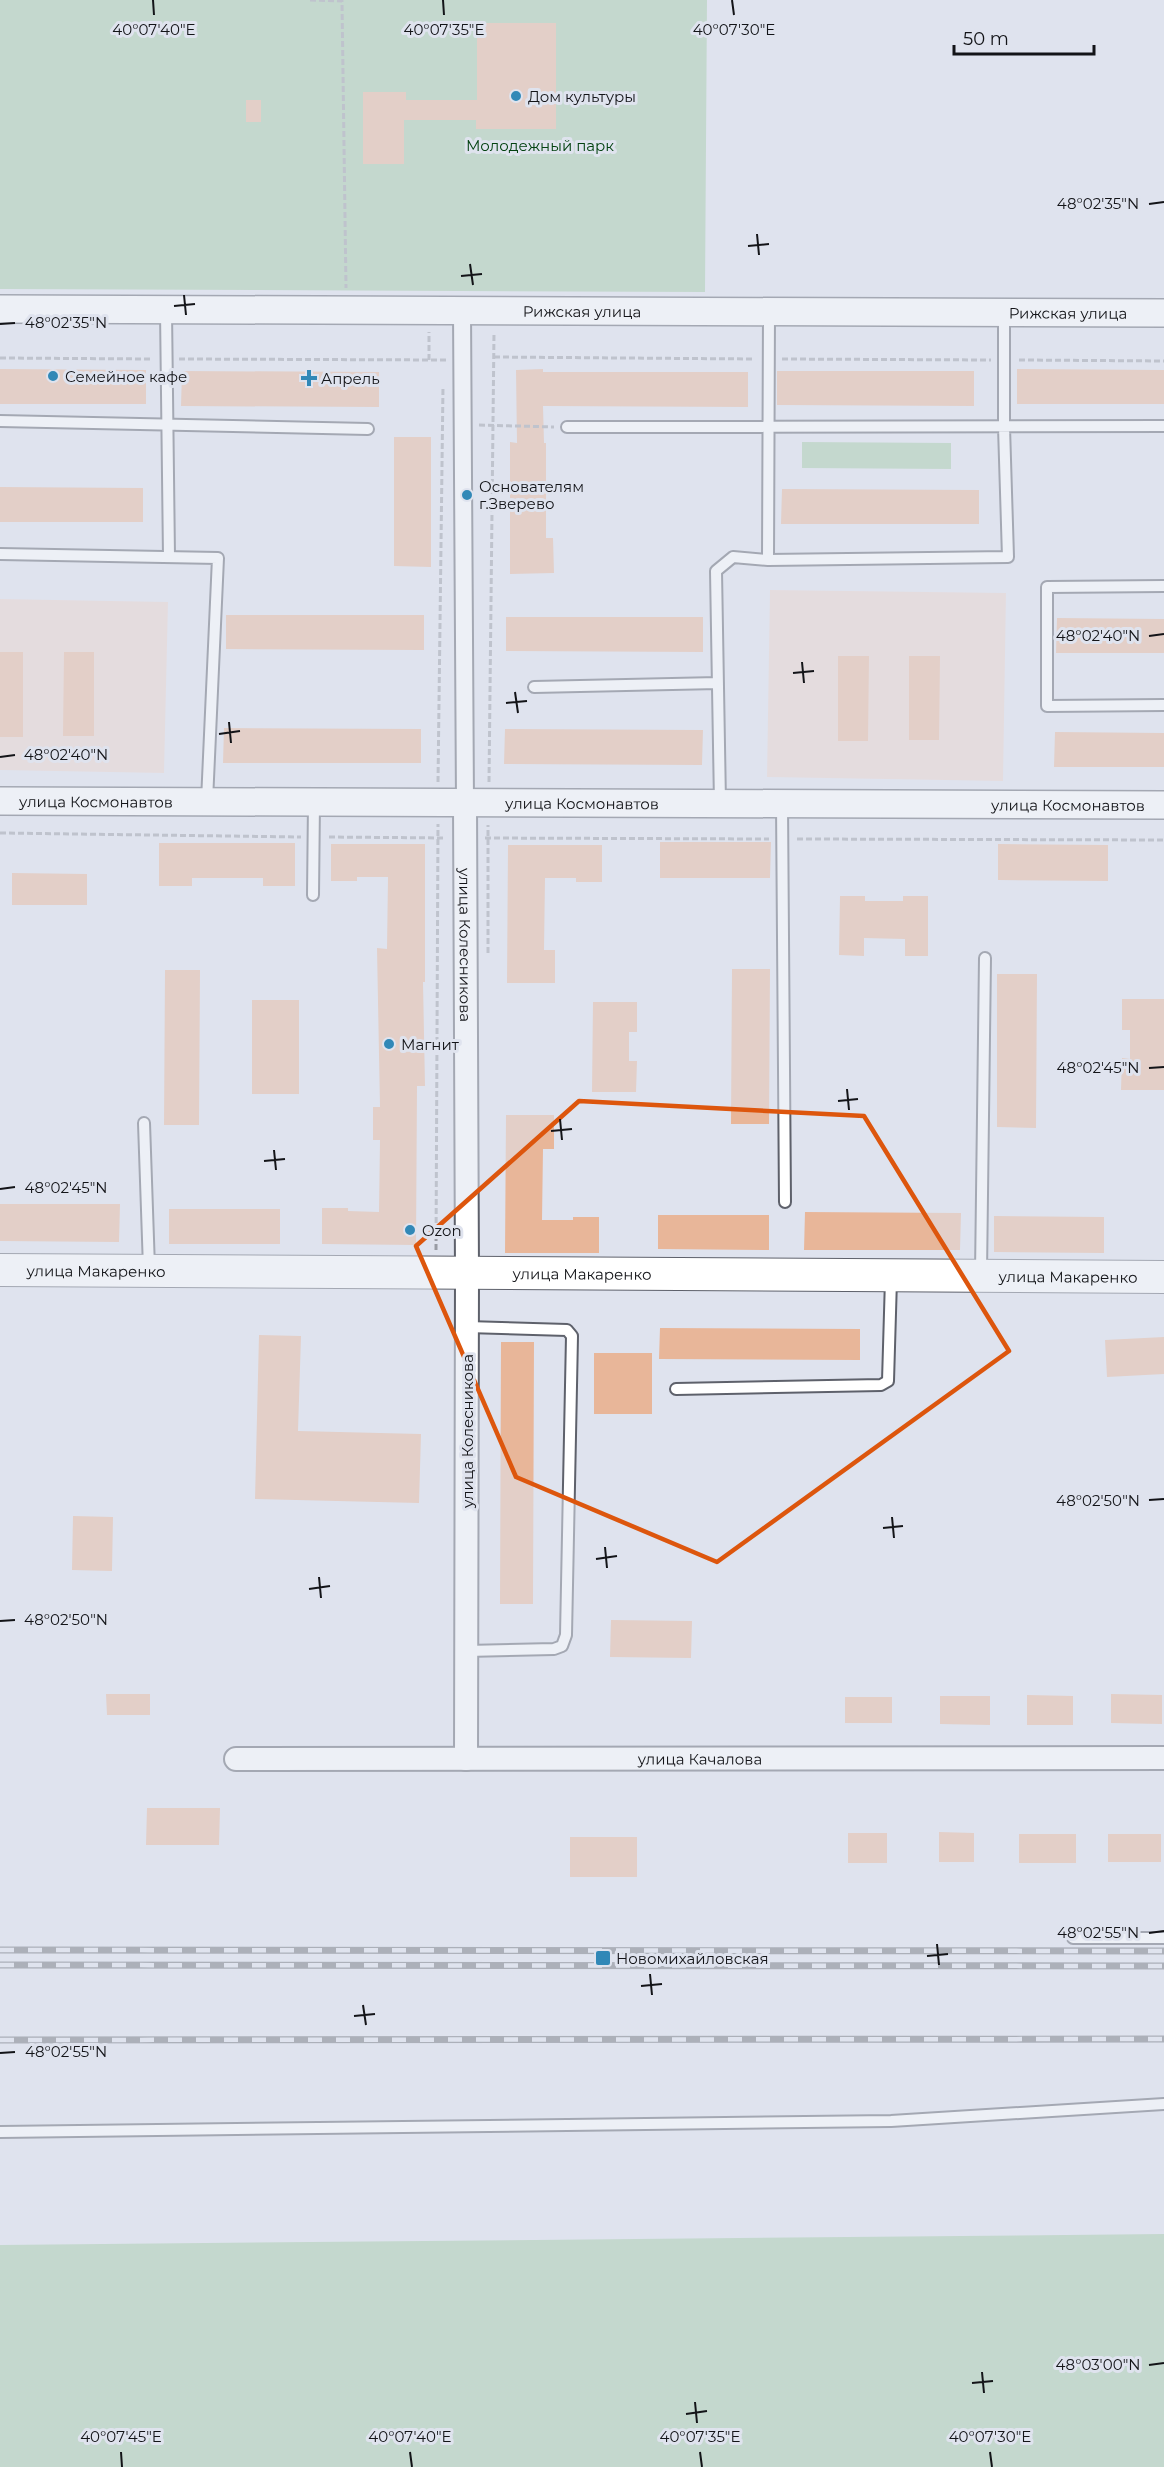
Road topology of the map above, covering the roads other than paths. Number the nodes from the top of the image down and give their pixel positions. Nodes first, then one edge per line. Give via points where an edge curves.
1 (0, 309) edge
2 (166, 309) junction
3 (462, 310) junction
4 (769, 312) junction
5 (1004, 313) junction
6 (1164, 313) edge
7 (0, 421) edge
8 (168, 425) junction
9 (1164, 426) edge
10 (567, 427) road end
11 (769, 427) junction
12 (1004, 427) junction
13 (368, 429) dead end
14 (0, 554) edge
15 (169, 557) junction
16 (768, 560) junction
17 (1164, 586) edge
18 (718, 683) junction
19 (534, 687) dead end
20 (1164, 705) edge
21 (0, 801) edge
22 (207, 802) junction
23 (314, 802) junction
24 (465, 803) junction
25 (720, 803) junction
26 (782, 804) junction
27 (1164, 805) edge
28 (313, 895) dead end
29 (985, 958) dead end
30 (144, 1123) dead end
31 (785, 1202) dead end
32 (0, 1270) edge
33 (149, 1271) junction
34 (467, 1273) junction
35 (891, 1275) junction
36 (981, 1276) junction
37 (1164, 1277) edge
38 (467, 1327) junction
39 (676, 1389) dead end
40 (466, 1651) junction
41 (1164, 1758) edge
42 (236, 1759) dead end
43 (466, 1759) junction
44 (1073, 1938) dead end
45 (1164, 1938) edge
46 (1164, 2104) edge
47 (0, 2132) edge

1 - 2 street, Рижская улица
2 - 3 street, Рижская улица
2 - 8 lane
3 - 4 street, Рижская улица
3 - 24 street, улица Колесникова
4 - 5 street, Рижская улица
4 - 11 lane
5 - 6 street, Рижская улица
5 - 12 lane
7 - 8 lane
8 - 13 lane
8 - 15 lane
9 - 12 lane
10 - 11 lane
11 - 12 lane
11 - 16 lane
12 - 16 lane via 1008,557
14 - 15 lane
15 - 22 lane via 218,558
16 - 18 lane via 733,557 716,571
17 - 20 lane via 1047,587 1047,706
18 - 19 lane
18 - 25 lane
21 - 22 street, улица Космонавтов
22 - 23 street, улица Космонавтов
23 - 24 street, улица Космонавтов
23 - 28 lane
24 - 25 street, улица Космонавтов
24 - 34 street, улица Колесникова
25 - 26 street, улица Космонавтов
26 - 27 street, улица Космонавтов
26 - 31 lane
29 - 36 lane
30 - 33 lane
32 - 33 main road, улица Макаренко
33 - 34 main road, улица Макаренко
34 - 35 main road, улица Макаренко
34 - 38 street, улица Колесникова
35 - 36 main road, улица Макаренко
35 - 39 lane via 888,1381 881,1385
36 - 37 main road, улица Макаренко
38 - 40 street, улица Колесникова
38 - 40 lane via 567,1330 572,1336 566,1635 562,1646 554,1649
40 - 43 street, улица Колесникова
41 - 43 street, улица Качалова
42 - 43 street, улица Качалова
44 - 45 lane
46 - 47 lane via 891,2121

